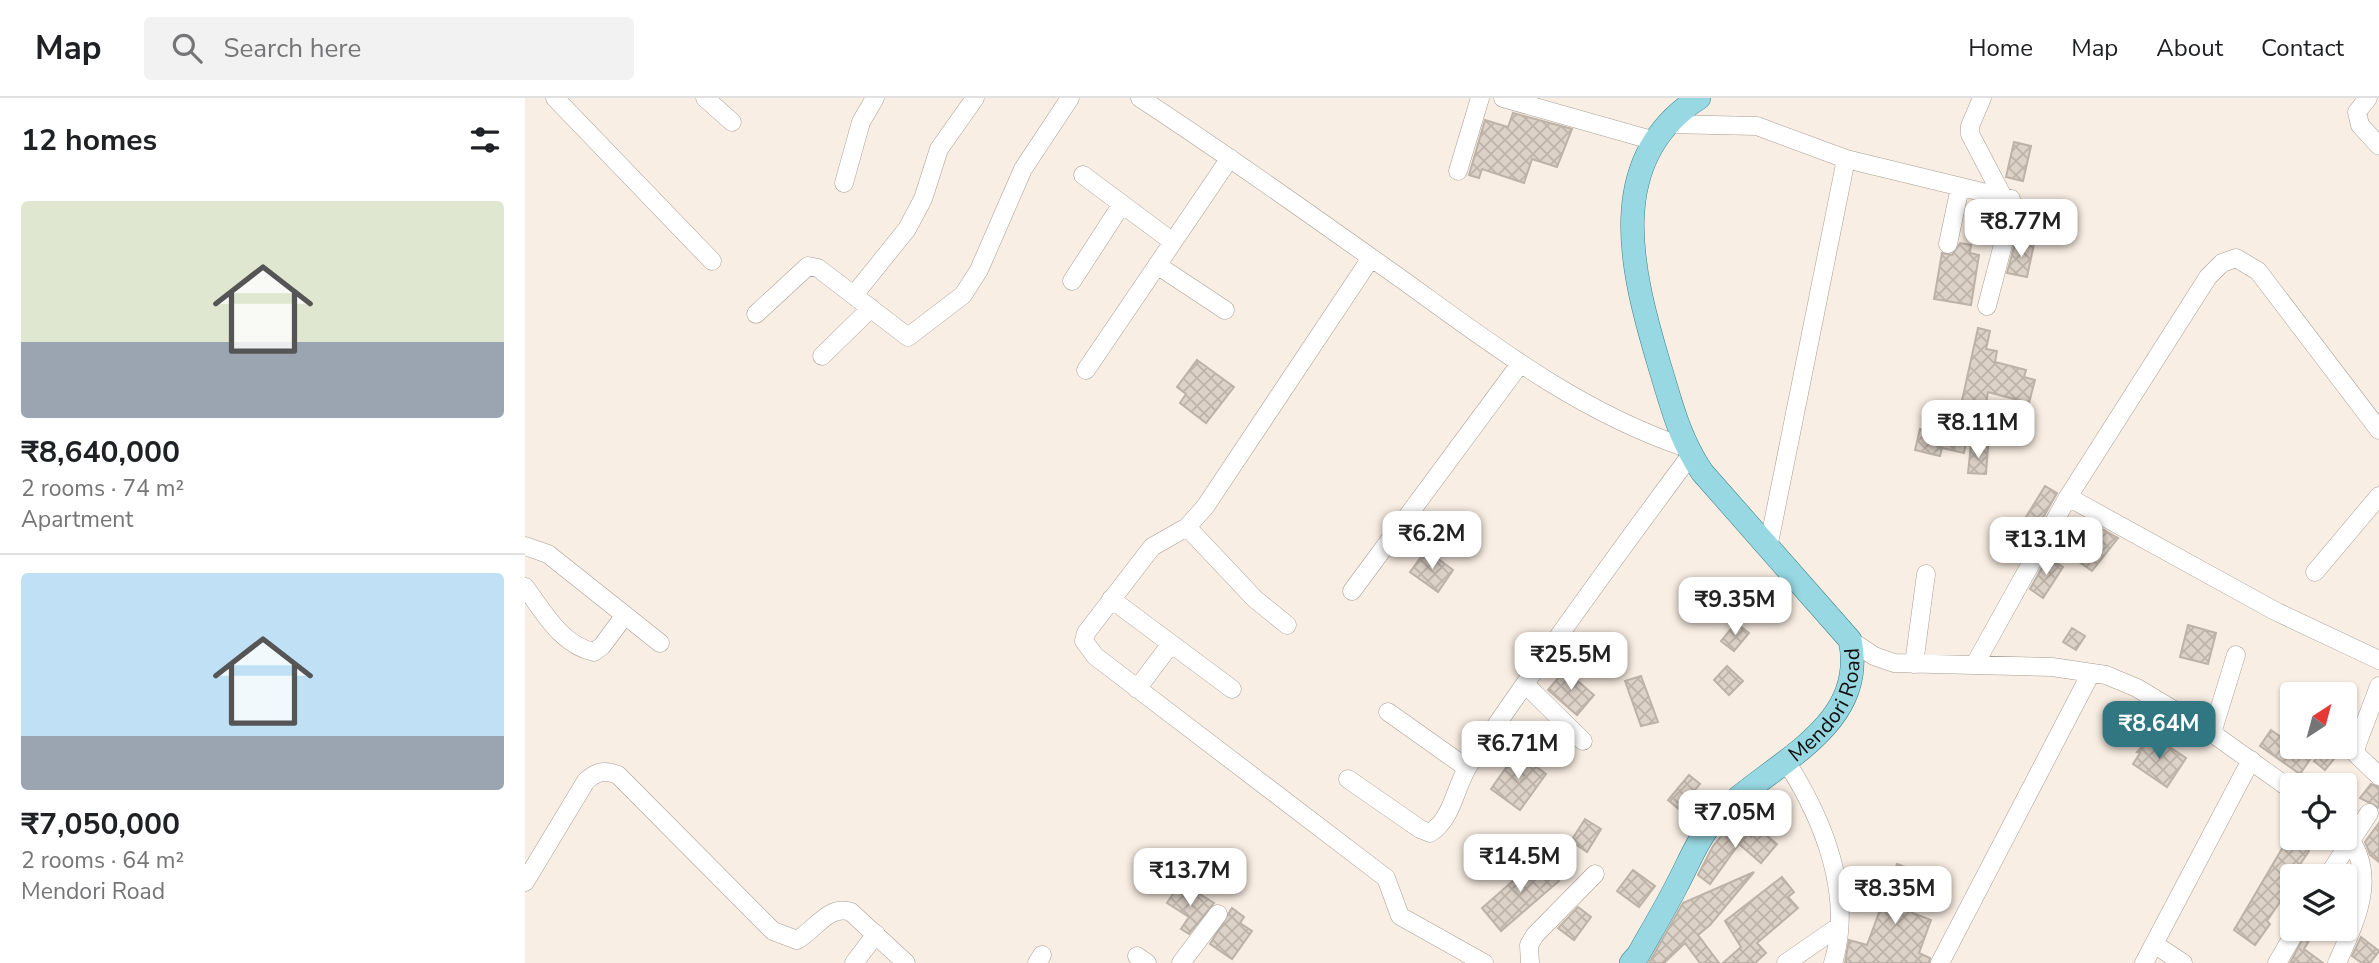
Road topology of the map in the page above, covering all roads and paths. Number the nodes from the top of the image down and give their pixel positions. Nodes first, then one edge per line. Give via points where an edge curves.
1 (555, 98) edge
2 (705, 98) edge
3 (875, 98) edge
4 (975, 98) edge
5 (1070, 98) edge
6 (1140, 98) edge
7 (1480, 98) edge
8 (1503, 98) edge
9 (1699, 98) edge
10 (1982, 98) edge
11 (2368, 98) edge
12 (1525, 101) edge
13 (732, 122) dead end
14 (1661, 132) junction
15 (2379, 146) edge
16 (1230, 158) junction
17 (1846, 159) junction
18 (1458, 171) dead end
19 (1083, 175) dead end
20 (843, 183) dead end
21 (1960, 187) junction
22 (2003, 197) junction
23 (1122, 204) junction
24 (1173, 242) junction
25 (1948, 244) dead end
26 (1371, 258) junction
27 (712, 261) dead end
28 (1157, 265) junction
29 (1072, 281) dead end
30 (855, 295) junction
31 (1987, 306) dead end
32 (871, 308) junction
33 (1225, 310) dead end
34 (756, 314) dead end
35 (822, 356) dead end
36 (1520, 364) junction
37 (1086, 370) dead end
38 (2379, 430) edge
39 (1687, 451) junction
40 (2379, 496) edge
41 (2068, 497) junction
42 (1187, 527) junction
43 (525, 545) edge
44 (1768, 548) junction
45 (2315, 572) dead end
46 (1926, 574) dead end
47 (525, 587) edge
48 (1352, 591) dead end
49 (1111, 599) junction
50 (625, 615) junction
51 (1287, 625) dead end
52 (1850, 640) junction
53 (660, 643) dead end
54 (1170, 645) junction
55 (2235, 655) dead end
56 (2379, 660) edge
57 (1914, 664) junction
58 (1975, 664) junction
59 (2091, 673) junction
60 (1526, 685) junction
61 (2379, 687) edge
62 (1137, 689) junction
63 (1231, 689) dead end
64 (1388, 712) dead end
65 (2212, 733) junction
66 (1583, 741) dead end
67 (2251, 760) junction
68 (1787, 763) junction
69 (1467, 768) junction
70 (2379, 776) edge
71 (1347, 779) dead end
72 (2280, 781) edge
73 (2369, 813) dead end
74 (2357, 826) edge
75 (2357, 850) edge
76 (1595, 874) dead end
77 (525, 882) edge
78 (2379, 894) edge
79 (2363, 904) junction
80 (1218, 914) dead end
81 (1838, 927) junction
82 (876, 934) junction
83 (2290, 941) edge
84 (2154, 944) junction
85 (854, 963) edge
86 (906, 963) edge
87 (1181, 963) edge
88 (1484, 963) edge
89 (1530, 963) edge
90 (1630, 963) edge
91 (1786, 963) edge
92 (1833, 963) edge
93 (1940, 963) edge
94 (2144, 963) edge
95 (2183, 963) edge
96 (2277, 963) edge
97 (2337, 963) edge

1 - 27 street
2 - 13 street
3 - 20 street via 861,122
4 - 30 street via 939,149 923,199 907,229
5 - 32 street via 1023,169 979,270 963,295 908,337
6 - 16 street
7 - 18 street
8 - 12 street
9 - 14 main road, Mendori Road
10 - 22 street via 1970,134
11 - 15 street via 2357,112 2360,125
12 - 14 street
14 - 17 street via 1757,126
14 - 39 main road, Mendori Road via 1635,188 1630,236 1647,323
16 - 24 street
16 - 26 street
17 - 21 street
17 - 44 street
19 - 23 street
21 - 22 street
21 - 25 street
22 - 31 street via 2011,199 2012,210
23 - 24 street
23 - 29 street
24 - 28 street
26 - 36 street
26 - 42 street via 1205,507
28 - 33 street
28 - 37 street
30 - 32 street
30 - 34 street via 818,268 808,266
32 - 35 street
36 - 39 street via 1609,417
36 - 48 street
38 - 41 street via 2258,271 2236,258 2222,263 2208,277
39 - 44 main road, Mendori Road
39 - 60 street
40 - 45 street
41 - 56 street via 2275,611
41 - 58 street
42 - 49 street via 1153,547
42 - 51 street via 1255,599
43 - 50 street via 548,554
44 - 52 main road, Mendori Road
46 - 57 street
47 - 50 street via 559,631 583,650 594,652 603,646
49 - 54 street
49 - 62 street via 1084,641 1089,651
50 - 53 street
52 - 57 street via 1874,656
52 - 68 main road, Mendori Road via 1854,661 1844,698 1809,744
54 - 62 street
54 - 63 street
55 - 65 street
57 - 58 street
58 - 59 street
59 - 65 street via 2122,680
59 - 93 street
60 - 66 street
60 - 69 street
61 - 70 street via 2356,747 2356,754
62 - 88 street via 1386,878 1400,916
64 - 69 street
65 - 67 street
67 - 72 street
67 - 84 street
68 - 81 street via 1811,800 1828,840 1837,883
68 - 90 main road, Mendori Road via 1748,789 1709,825
69 - 71 street via 1441,827 1430,833
73 - 74 street
75 - 79 street via 2369,878
76 - 89 street via 1535,935 1529,945
77 - 82 street via 586,781 606,771 618,775 773,931 797,940 831,912 842,909
78 - 79 street
79 - 97 street
80 - 87 street
81 - 91 street
81 - 92 street
82 - 85 street
82 - 86 street
83 - 96 street
84 - 94 street
84 - 95 street

